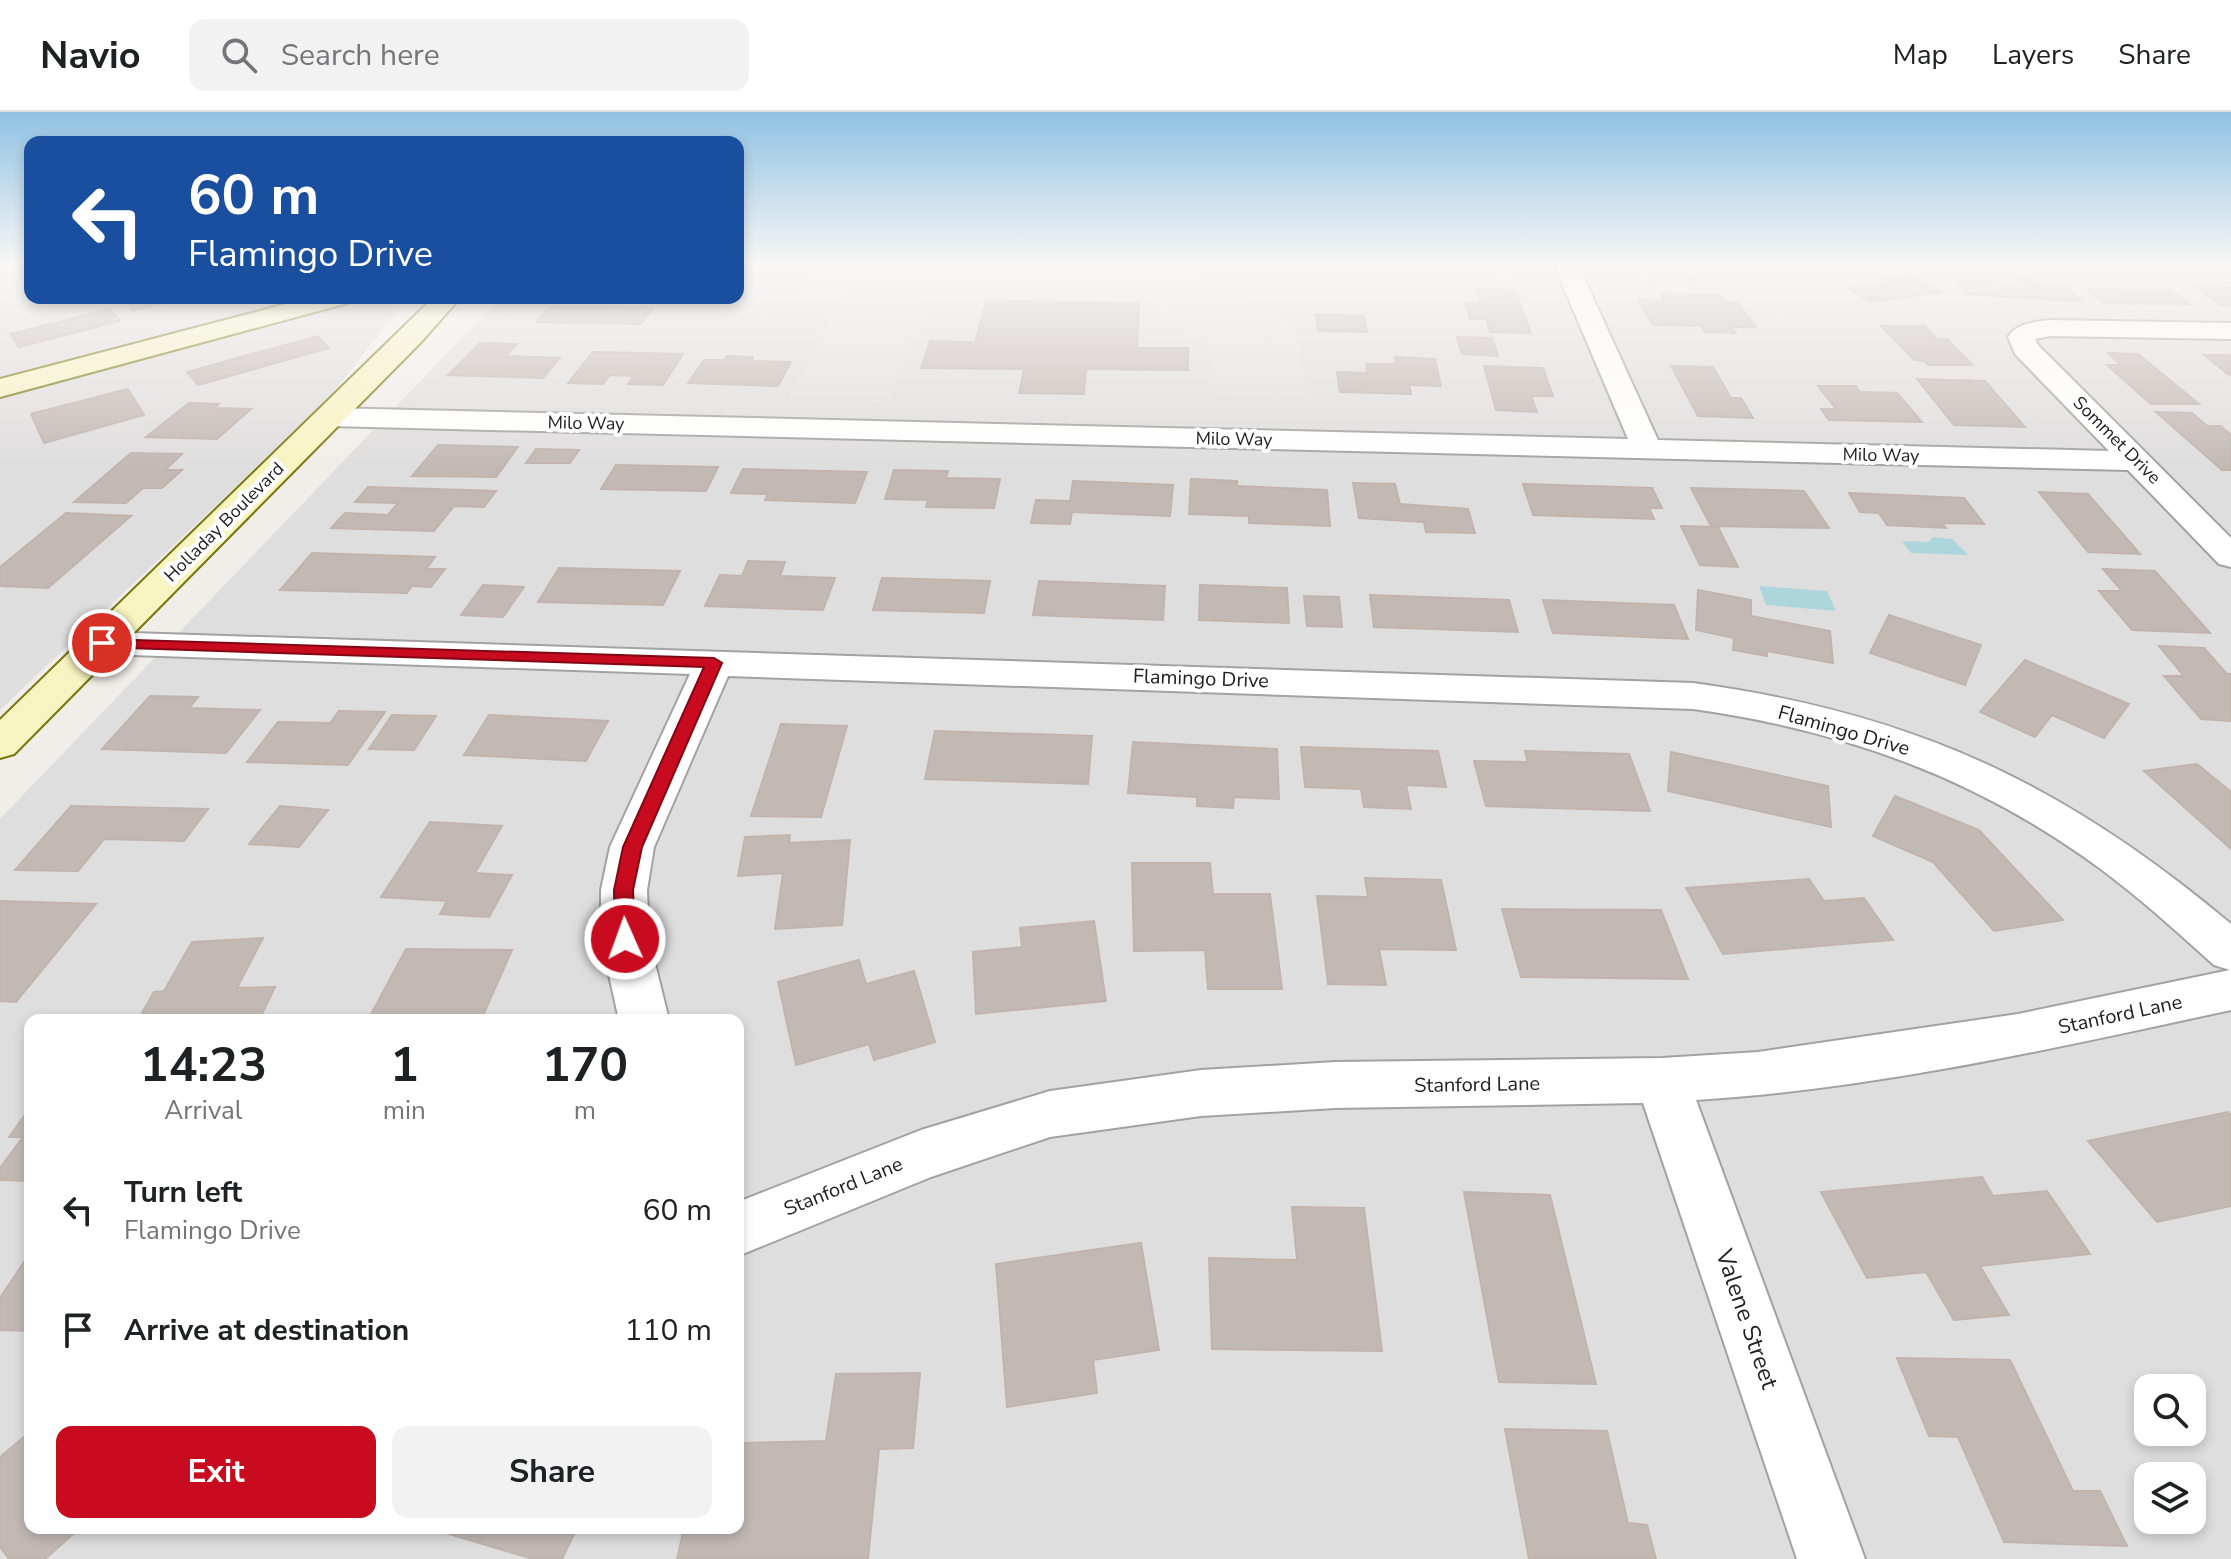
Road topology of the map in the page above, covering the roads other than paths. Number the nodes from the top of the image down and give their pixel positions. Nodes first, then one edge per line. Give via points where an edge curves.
1 (201, 335) edge
2 (411, 335) edge
3 (1597, 335) edge
4 (2025, 335) edge
5 (0, 388) edge
6 (330, 417) junction
7 (1647, 449) junction
8 (2137, 461) junction
9 (2231, 557) edge
10 (102, 643) junction
11 (714, 663) junction
12 (0, 744) edge
13 (2231, 952) edge
14 (2231, 990) edge
15 (643, 1014) edge
16 (1662, 1080) junction
17 (744, 1227) edge
18 (1831, 1559) edge

1 - 5 main road
2 - 6 main road, Holladay Boulevard
3 - 7 street
4 - 8 street, Sommet Drive via 2025,348
6 - 7 street, Milo Way
6 - 10 main road, Holladay Boulevard
7 - 8 street, Milo Way
8 - 9 street, Sommet Drive
10 - 11 street, Flamingo Drive
10 - 12 main road, Holladay Boulevard
11 - 13 street, Flamingo Drive via 1594,691 1693,696 1777,709 1849,726 1925,754 2032,803 2158,889
11 - 15 street via 632,847 624,890 625,939
14 - 16 street, Stanford Lane via 2018,1035 1758,1074
16 - 17 street, Stanford Lane via 1335,1085 1201,1093 1050,1114 921,1155
16 - 18 street, Valene Street

